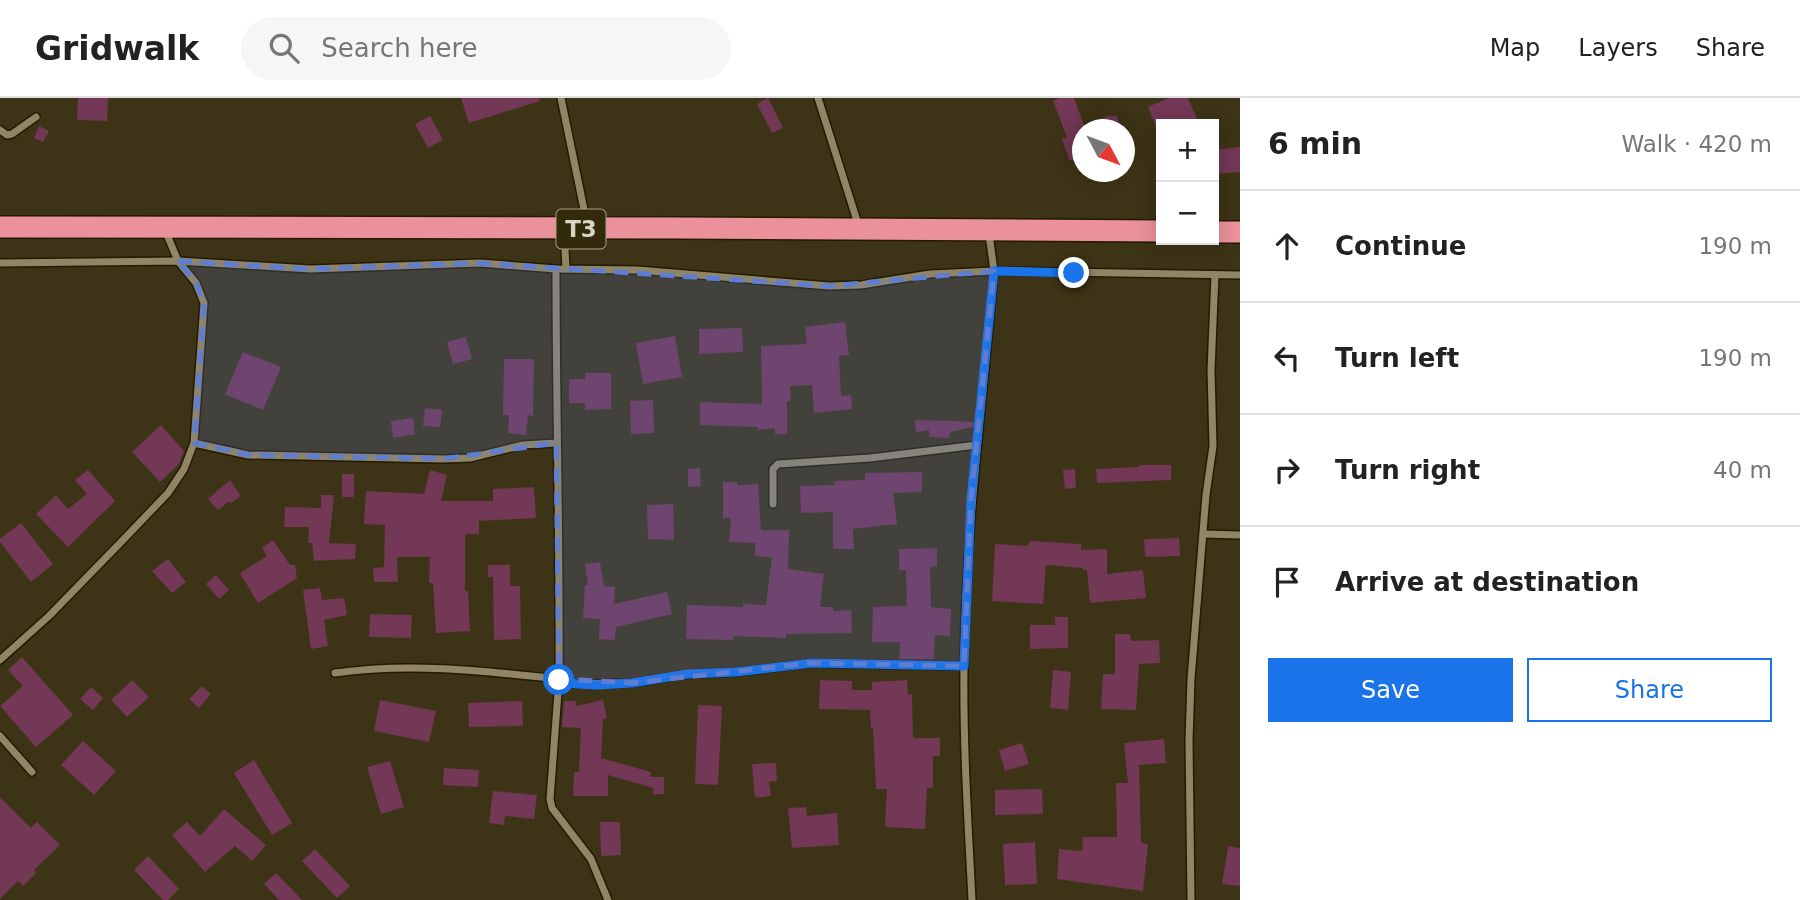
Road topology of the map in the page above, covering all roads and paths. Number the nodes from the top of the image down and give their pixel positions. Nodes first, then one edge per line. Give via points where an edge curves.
1 (561, 98) edge
2 (818, 98) edge
3 (36, 117) dead end
4 (0, 130) edge
5 (164, 226) junction
6 (0, 227) edge
7 (564, 229) junction
8 (588, 229) junction
9 (860, 229) junction
10 (989, 230) junction
11 (1156, 231) edge
12 (1219, 232) edge
13 (1240, 232) edge
14 (178, 261) junction
15 (0, 263) edge
16 (566, 269) junction
17 (556, 270) junction
18 (994, 271) junction
19 (1215, 275) junction
20 (1240, 275) edge
21 (194, 443) junction
22 (556, 443) junction
23 (977, 445) junction
24 (773, 505) dead end
25 (1204, 534) junction
26 (1240, 535) edge
27 (0, 660) edge
28 (964, 666) junction
29 (335, 673) dead end
30 (559, 680) junction
31 (0, 736) edge
32 (32, 772) dead end
33 (608, 900) edge
34 (972, 900) edge
35 (1191, 900) edge

1 - 8 street
2 - 9 street
3 - 4 street via 12,134
5 - 6 highway, T3
5 - 7 highway, T3
5 - 14 street
7 - 8 highway, T3
7 - 16 street
8 - 9 highway, T3
9 - 10 highway, T3
10 - 11 highway, T3
10 - 18 street
12 - 13 highway
14 - 15 street
14 - 17 street via 310,269 480,263
14 - 21 street via 196,283 204,303
16 - 17 street
16 - 18 street via 638,270 829,286
17 - 22 street
18 - 19 street
18 - 23 street
19 - 20 street
19 - 25 street via 1213,446
21 - 22 street via 248,455 443,459
21 - 27 street via 168,493
22 - 30 street
23 - 24 street via 778,464 773,469
23 - 28 street
25 - 26 street
25 - 35 street via 1191,679
28 - 30 street via 812,663 632,683
28 - 34 street
29 - 30 street via 425,668
30 - 33 street via 552,808 591,859
31 - 32 street

